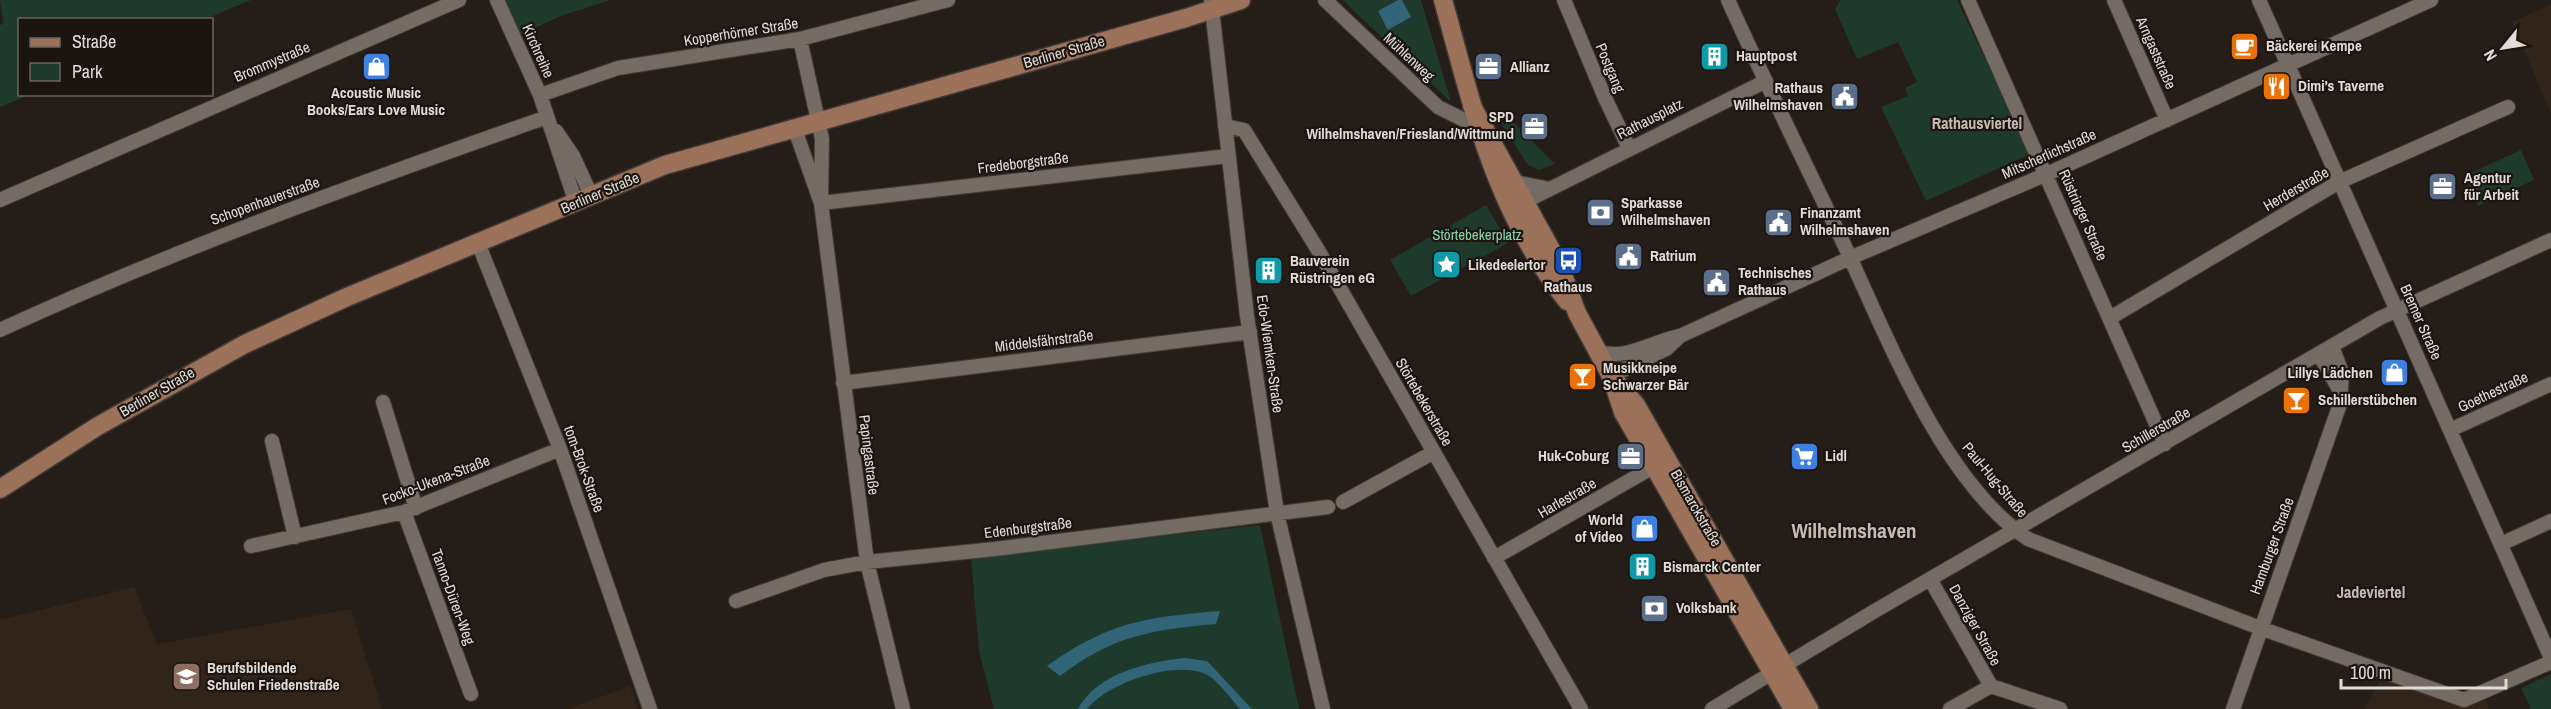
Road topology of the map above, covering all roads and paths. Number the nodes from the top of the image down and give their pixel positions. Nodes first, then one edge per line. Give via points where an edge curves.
1 (459, 0) edge
2 (497, 0) edge
3 (948, 0) edge
4 (1241, 0) edge
5 (1325, 0) edge
6 (1443, 0) edge
7 (1564, 0) edge
8 (1728, 0) edge
9 (1968, 0) edge
10 (2114, 0) edge
11 (2259, 0) edge
12 (2431, 0) edge
13 (1211, 5) edge
14 (800, 39) junction
15 (2288, 65) junction
16 (1766, 81) junction
17 (540, 95) junction
18 (1472, 106) junction
19 (2508, 107) dead end
20 (547, 117) junction
21 (818, 120) junction
22 (2167, 120) junction
23 (1225, 126) junction
24 (794, 127) junction
25 (1478, 127) junction
26 (1629, 148) junction
27 (1228, 156) junction
28 (2047, 174) junction
29 (2339, 182) junction
30 (1507, 185) junction
31 (1550, 189) junction
32 (0, 200) edge
33 (584, 200) junction
34 (1526, 201) junction
35 (821, 203) junction
36 (1519, 226) junction
37 (2551, 240) edge
38 (478, 243) junction
39 (1850, 258) junction
40 (2397, 309) junction
41 (1577, 313) junction
42 (2110, 318) junction
43 (0, 330) edge
44 (1250, 332) junction
45 (1680, 336) junction
46 (2332, 346) junction
47 (1597, 351) junction
48 (2319, 354) junction
49 (1611, 376) junction
50 (843, 383) junction
51 (2551, 384) edge
52 (2341, 394) junction
53 (383, 402) dead end
54 (2450, 430) junction
55 (272, 441) dead end
56 (2165, 444) junction
57 (560, 449) junction
58 (1434, 452) junction
59 (1655, 466) junction
60 (0, 489) edge
61 (1343, 502) dead end
62 (1328, 507) dead end
63 (410, 510) junction
64 (1277, 513) junction
65 (2551, 521) edge
66 (2014, 530) junction
67 (295, 537) junction
68 (2500, 544) junction
69 (251, 546) dead end
70 (1494, 558) junction
71 (867, 562) junction
72 (1930, 579) junction
73 (736, 601) dead end
74 (2260, 628) junction
75 (2551, 660) edge
76 (1779, 670) junction
77 (1991, 686) junction
78 (471, 694) dead end
79 (650, 709) edge
80 (903, 709) edge
81 (1323, 709) edge
82 (1581, 709) edge
83 (1712, 709) edge
84 (1793, 709) edge
85 (1809, 709) edge
86 (1950, 709) edge
87 (2060, 709) edge
88 (2233, 709) edge

1 - 32 street, Brommystraße
2 - 17 street, Kirchreihe
3 - 14 street, Kopperhörner Straße
4 - 13 main road, Berliner Straße
5 - 25 street, Mühlenweg via 1438,107
6 - 18 main road, Bismarckstraße
7 - 26 street, Postgang
8 - 16 street, Paul-Hug-Straße
9 - 28 street, Rüstringer Straße
10 - 22 street, Arngaststraße
11 - 15 street, Bremer Straße
12 - 15 street, Mitscherlichstraße
13 - 21 main road, Berliner Straße
13 - 23 street, Edo-Wiemken-Straße
14 - 17 street, Kopperhörner Straße via 618,68
14 - 21 street, Papingastraße
15 - 22 street, Mitscherlichstraße
15 - 29 street, Bremer Straße
16 - 26 street, Rathausplatz
16 - 39 street, Paul-Hug-Straße
17 - 20 street, Kirchreihe
18 - 25 main road, Bismarckstraße
18 - 30 main road, Bismarckstraße
19 - 29 street, Herderstraße
20 - 33 street, Kirchreihe
20 - 43 street, Schopenhauerstraße via 205,242
21 - 24 main road, Berliner Straße
21 - 35 street, Papingastraße via 822,140
22 - 28 street, Mitscherlichstraße
23 - 27 street, Edo-Wiemken-Straße
23 - 58 street, Störtebekerstraße via 1244,130
24 - 33 main road, Berliner Straße via 665,165
24 - 35 street, Papingastraße
25 - 30 main road, Bismarckstraße
26 - 31 street, Rathausplatz
27 - 35 street, Fredeborgstraße
27 - 44 street, Edo-Wiemken-Straße
28 - 39 street, Mitscherlichstraße
28 - 42 street, Rüstringer Straße
29 - 40 street, Bremer Straße
29 - 42 street, Herderstraße
30 - 31 street
30 - 34 main road, Bismarckstraße
30 - 36 main road, Bismarckstraße
31 - 34 street, Rathausplatz
33 - 38 main road, Berliner Straße
34 - 36 street via 1521,207
34 - 41 main road, Bismarckstraße via 1559,264
35 - 50 street, Papingastraße
36 - 41 main road, Bismarckstraße via 1543,270
37 - 40 street, Schillerstraße
38 - 57 street, tom-Brok-Straße
38 - 60 main road, Berliner Straße via 245,344 98,426
39 - 45 street, Mitscherlichstraße
39 - 66 street, Paul-Hug-Straße via 1932,426 1968,478
40 - 46 street, Schillerstraße
40 - 54 street, Bremer Straße
41 - 47 main road, Bismarckstraße
42 - 56 street, Rüstringer Straße
44 - 50 street, Middelsfährstraße
44 - 64 street, Edo-Wiemken-Straße
45 - 47 street, Mitscherlichstraße via 1616,355
45 - 49 street, Mitscherlichstraße via 1666,349
46 - 48 street, Schillerstraße
46 - 52 street, Hamburger Straße via 2342,373
47 - 49 main road, Bismarckstraße
48 - 52 street
48 - 56 street, Schillerstraße
49 - 59 main road, Bismarckstraße via 1623,412
49 - 76 main road, Bismarckstraße via 1636,405
50 - 71 street, Papingastraße
51 - 54 street, Goethestraße
52 - 74 street, Hamburger Straße
53 - 63 street, Tanno-Düren-Weg
54 - 68 street, Bremer Straße
55 - 67 street
56 - 66 street, Schillerstraße
57 - 63 street, Focko-Ukena-Straße
57 - 79 street, tom-Brok-Straße
58 - 61 street
58 - 70 street, Störtebekerstraße
59 - 70 street, Harlestraße
59 - 76 main road, Bismarckstraße
62 - 64 street, Edenburgstraße
63 - 67 street, Focko-Ukena-Straße
63 - 78 street, Tanno-Düren-Weg
64 - 71 street, Edenburgstraße
64 - 81 street, Edo-Wiemken-Straße
65 - 68 street
66 - 72 street, Schillerstraße
66 - 74 street, Paul-Hug-Straße via 2028,539
67 - 69 street, Focko-Ukena-Straße
68 - 75 street, Bremer Straße
70 - 82 street, Störtebekerstraße
71 - 73 street, Edenburgstraße via 824,570
71 - 80 street, Papingastraße
72 - 76 street, Schillerstraße
72 - 77 street, Danziger Straße
74 - 75 street, Paul-Hug-Straße via 2464,700
74 - 88 street, Hamburger Straße
76 - 83 street, Schillerstraße
76 - 84 main road, Bismarckstraße
76 - 85 main road, Bismarckstraße
77 - 86 street
77 - 87 street, Danziger Straße

